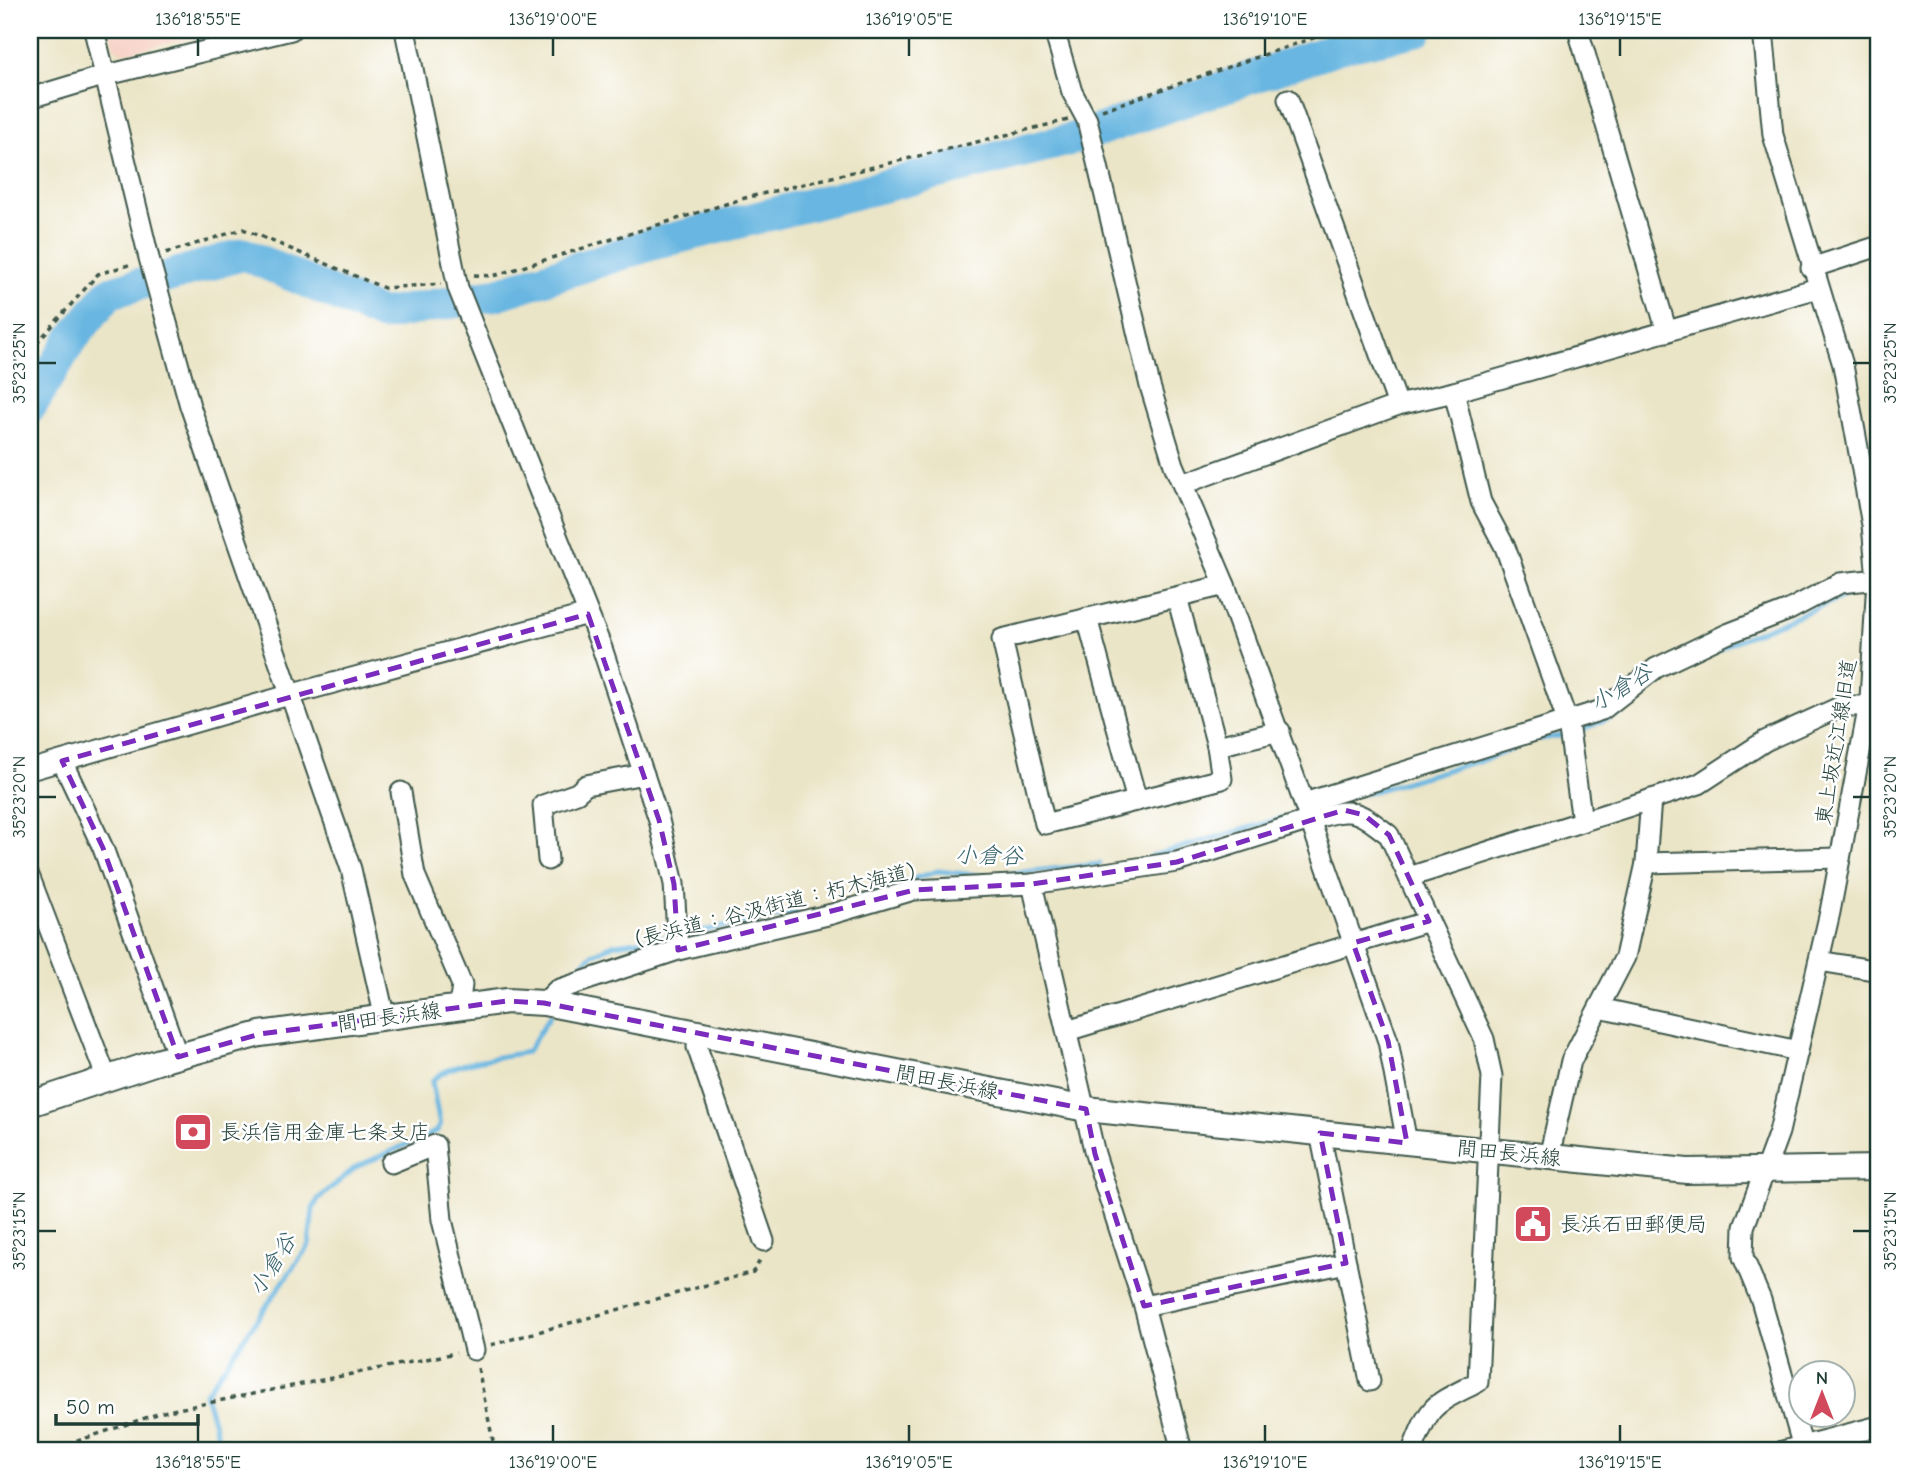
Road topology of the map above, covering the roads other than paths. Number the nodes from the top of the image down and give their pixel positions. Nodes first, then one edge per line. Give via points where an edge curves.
1 (94, 30) edge
2 (291, 30) edge
3 (405, 30) edge
4 (1054, 30) edge
5 (1578, 30) edge
6 (1763, 30) edge
7 (103, 76) junction
8 (30, 98) edge
9 (1289, 99) dead end
10 (1879, 246) edge
11 (1811, 268) junction
12 (1818, 288) junction
13 (1667, 332) junction
14 (1454, 392) junction
15 (1398, 405) junction
16 (1183, 484) junction
17 (1878, 579) edge
18 (1226, 585) junction
19 (1177, 597) junction
20 (588, 614) junction
21 (1087, 618) junction
22 (289, 695) junction
23 (1874, 707) edge
24 (1568, 723) junction
25 (1280, 731) junction
26 (1217, 746) junction
27 (62, 761) junction
28 (30, 771) edge
29 (644, 774) junction
30 (401, 792) dead end
31 (1651, 799) junction
32 (1137, 801) junction
33 (1307, 811) junction
34 (1583, 821) junction
35 (1840, 858) junction
36 (548, 860) dead end
37 (1646, 863) junction
38 (1409, 877) junction
39 (30, 878) edge
40 (1032, 884) junction
41 (1429, 921) junction
42 (1353, 943) junction
43 (678, 950) junction
44 (1819, 961) junction
45 (1879, 971) edge
46 (544, 1003) junction
47 (459, 1008) junction
48 (1599, 1008) junction
49 (385, 1019) junction
50 (1067, 1031) junction
51 (698, 1033) junction
52 (1798, 1051) junction
53 (178, 1056) junction
54 (107, 1079) junction
55 (30, 1104) edge
56 (1086, 1109) junction
57 (1320, 1133) junction
58 (1407, 1143) junction
59 (1490, 1151) junction
60 (1549, 1157) junction
61 (391, 1163) dead end
62 (1879, 1168) edge
63 (1768, 1170) junction
64 (764, 1241) road end
65 (1346, 1263) junction
66 (1144, 1306) junction
67 (474, 1350) road end
68 (1370, 1381) dead end
69 (1879, 1426) edge
70 (1796, 1450) edge
71 (1182, 1451) edge
72 (1412, 1451) edge

1 - 7 street
2 - 7 street
3 - 20 street via 466,314
4 - 16 street via 1072,92 1086,118 1150,386
5 - 13 street
6 - 11 street, 東上坂近江線旧道 via 1773,135
7 - 8 street
7 - 22 street via 190,406
9 - 15 street
10 - 11 street
11 - 12 street, 東上坂近江線旧道
12 - 13 street
12 - 17 street, 東上坂近江線旧道 via 1843,365
13 - 14 street
14 - 15 street
14 - 24 street via 1481,502 1505,547
15 - 16 street
16 - 18 street
17 - 23 street, 東上坂近江線旧道
17 - 24 street via 1840,583 1789,610 1727,634 1656,668 1602,710
18 - 19 street
18 - 25 street
19 - 21 street
19 - 26 street
20 - 22 street
20 - 29 street
21 - 32 street
21 - 32 street via 1002,639 1045,824
22 - 27 street
22 - 49 street via 351,869
23 - 31 street via 1842,706 1765,741 1699,783
23 - 35 street, 東上坂近江線旧道
24 - 33 street
24 - 34 street
25 - 26 street
25 - 33 street
26 - 32 street via 1222,779
27 - 28 street
27 - 53 street via 103,848
29 - 36 street via 586,785 543,805
29 - 43 street via 674,884
30 - 47 street via 415,874 462,985
31 - 34 street
31 - 37 street
33 - 38 street via 1344,810 1364,816 1389,835
33 - 40 street, (長浜道：谷汲街道：朽木海道) via 1177,862
33 - 42 street
34 - 38 street
35 - 37 street
35 - 44 street, 東上坂近江線旧道
37 - 48 street via 1625,957
38 - 41 street
39 - 54 street
40 - 43 street, (長浜道：谷汲街道：朽木海道) via 914,890
40 - 50 street
41 - 42 street
41 - 59 street via 1484,1039 1492,1076
42 - 50 street
42 - 58 street via 1388,1041
43 - 46 street, (長浜道：谷汲街道：朽木海道) via 557,990
44 - 45 street
44 - 52 street, 東上坂近江線旧道
46 - 47 main road, 間田長浜線 via 507,1001
46 - 51 main road, 間田長浜線
47 - 49 main road, 間田長浜線
48 - 52 street
48 - 60 street via 1571,1061
49 - 53 main road, 間田長浜線 via 260,1034
50 - 56 street
51 - 56 main road, 間田長浜線
51 - 64 street via 697,1047
52 - 63 street, 東上坂近江線旧道
53 - 54 main road, 間田長浜線
54 - 55 main road, 間田長浜線
56 - 57 main road, 間田長浜線
56 - 66 street via 1095,1154
57 - 58 main road, 間田長浜線
57 - 65 street
58 - 59 main road, 間田長浜線
59 - 60 main road, 間田長浜線
59 - 72 street via 1478,1382 1436,1403 1426,1414
60 - 63 main road, 間田長浜線 via 1687,1171
61 - 67 street via 435,1145 442,1220
62 - 63 main road, 間田長浜線
63 - 70 street, 東上坂近江線旧道 via 1744,1227 1743,1257 1761,1300
65 - 66 street
65 - 68 street
66 - 71 street
69 - 70 street

